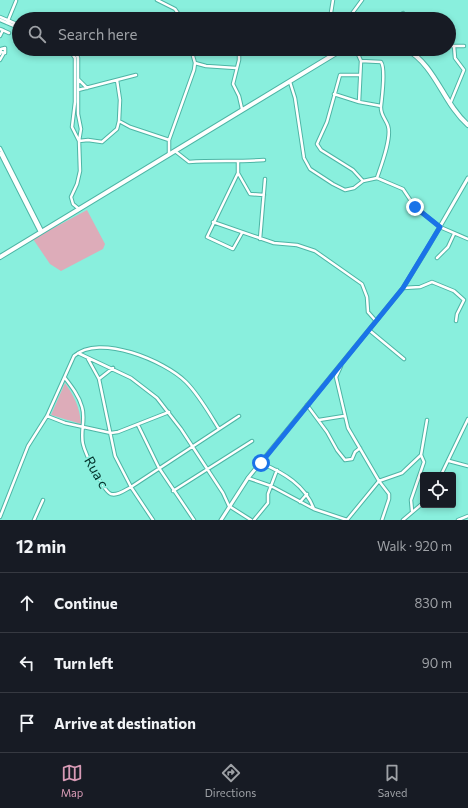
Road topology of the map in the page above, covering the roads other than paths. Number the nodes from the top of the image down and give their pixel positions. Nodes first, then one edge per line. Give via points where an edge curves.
1 (157, 0) edge
2 (333, 0) edge
3 (362, 0) edge
4 (16, 2) dead end
5 (177, 12) edge
6 (331, 12) edge
7 (353, 12) edge
8 (0, 18) edge
9 (7, 22) junction
10 (12, 24) edge
11 (1, 30) edge
12 (9, 33) dead end
13 (0, 36) edge
14 (456, 46) edge
15 (464, 46) dead end
16 (1, 47) edge
17 (2, 53) edge
18 (193, 56) edge
19 (238, 56) edge
20 (332, 56) edge
21 (359, 56) edge
22 (416, 56) edge
23 (454, 56) edge
24 (77, 58) joint
25 (0, 60) edge
26 (361, 60) junction
27 (195, 63) junction
28 (236, 68) junction
29 (136, 74) dead end
30 (360, 75) junction
31 (78, 79) junction
32 (117, 80) junction
33 (290, 82) junction
34 (88, 88) junction
35 (77, 89) junction
36 (334, 94) junction
37 (359, 102) junction
38 (450, 104) junction
39 (381, 106) junction
40 (243, 110) junction
41 (74, 120) junction
42 (79, 120) junction
43 (119, 121) junction
44 (468, 125) edge
45 (169, 140) junction
46 (79, 141) junction
47 (0, 148) edge
48 (175, 151) junction
49 (0, 153) edge
50 (169, 154) junction
51 (264, 160) dead end
52 (238, 162) junction
53 (238, 173) junction
54 (377, 178) junction
55 (468, 178) edge
56 (265, 179) dead end
57 (363, 181) junction
58 (264, 195) junction
59 (79, 210) junction
60 (213, 222) junction
61 (440, 227) junction
62 (41, 231) junction
63 (242, 233) junction
64 (454, 234) junction
65 (260, 239) junction
66 (468, 239) edge
67 (0, 257) edge
68 (437, 258) dead end
69 (403, 288) junction
70 (376, 321) junction
71 (456, 321) dead end
72 (369, 330) junction
73 (77, 353) junction
74 (88, 358) junction
75 (404, 359) dead end
76 (342, 363) junction
77 (113, 368) junction
78 (65, 378) junction
79 (99, 378) junction
80 (307, 405) junction
81 (169, 412) junction
82 (47, 416) junction
83 (239, 416) dead end
84 (344, 416) junction
85 (468, 419) edge
86 (319, 420) junction
87 (427, 420) dead end
88 (138, 425) junction
89 (84, 427) junction
90 (219, 429) junction
91 (111, 433) junction
92 (252, 442) dead end
93 (193, 447) junction
94 (360, 448) junction
95 (421, 455) junction
96 (449, 461) junction
97 (261, 463) junction
98 (468, 466) edge
99 (159, 468) junction
100 (207, 469) junction
101 (277, 470) junction
102 (443, 472) edge
103 (248, 478) junction
104 (379, 481) junction
105 (271, 486) junction
106 (131, 487) junction
107 (173, 491) junction
108 (307, 494) junction
109 (43, 500) dead end
110 (300, 502) junction
111 (229, 506) junction
112 (420, 506) edge
113 (314, 509) junction
114 (412, 511) junction
115 (468, 516) edge
116 (0, 517) edge
117 (34, 520) edge
118 (153, 520) edge
119 (194, 520) edge
120 (220, 520) edge
121 (253, 520) edge
122 (347, 520) edge
123 (382, 520) edge
124 (404, 520) edge
125 (458, 520) edge

1 - 5 street
2 - 6 street
3 - 7 street
4 - 9 street
8 - 9 street
9 - 10 street
11 - 12 street
11 - 13 street
14 - 15 street
16 - 17 street via 6,50
17 - 25 street
18 - 27 street
19 - 28 street
20 - 33 highway
21 - 26 street
22 - 38 highway via 428,67
23 - 38 street via 464,70
24 - 31 street
24 - 35 street
26 - 30 street
26 - 39 street via 382,63
27 - 28 street
27 - 45 street
28 - 40 street via 233,84
29 - 32 street
30 - 36 street via 340,74
30 - 37 street
31 - 34 street
31 - 35 street
32 - 34 street
32 - 43 street via 120,100
33 - 40 highway
33 - 57 street via 295,98 304,158 310,169 345,190 354,188
34 - 35 street
35 - 41 street
35 - 42 street
36 - 37 street
36 - 57 street via 327,122 317,144 321,150 353,170
37 - 39 street
38 - 44 highway
39 - 54 street via 389,135
40 - 48 highway
41 - 42 street
41 - 46 street via 73,130
42 - 46 street
43 - 45 street
43 - 46 street via 117,129 102,142
45 - 50 street
46 - 59 street via 80,171 71,197
47 - 62 street
48 - 50 highway
48 - 52 street via 189,162
49 - 62 street
50 - 59 highway
51 - 52 street
52 - 53 street
53 - 58 street via 250,194
53 - 60 street
54 - 57 street
54 - 61 street via 405,190 412,203
55 - 61 street
56 - 58 street
58 - 65 street
59 - 62 highway
60 - 63 street
60 - 63 street via 208,238 233,249
61 - 64 street
61 - 69 street
62 - 67 highway
63 - 65 street
64 - 66 street
64 - 68 street via 448,247
65 - 70 street via 316,251 358,280 366,289 368,312
69 - 70 street
69 - 71 street via 420,288 432,282 454,291 464,300
70 - 72 street
72 - 75 street
72 - 76 street
73 - 74 street
73 - 78 street
73 - 90 street via 89,348 113,349 157,362 187,382
74 - 77 street
74 - 79 street
76 - 80 street
76 - 84 street via 336,377
77 - 79 street
77 - 81 street via 144,387
78 - 82 street
78 - 89 street, Rua c via 82,407
79 - 91 street
80 - 86 street
80 - 97 street
81 - 88 street
81 - 93 street
82 - 89 street
82 - 116 street via 28,446
83 - 90 street, Rua c
84 - 86 street
84 - 94 street
85 - 96 street
86 - 94 street via 344,460 352,459
87 - 95 street
88 - 91 street
88 - 99 street
89 - 91 street
89 - 106 street, Rua c via 83,444 106,490 119,494
90 - 93 street, Rua c
91 - 106 street via 115,456
92 - 100 street
93 - 99 street, Rua c
93 - 100 street
94 - 104 street
95 - 104 street via 402,473
95 - 114 street via 424,462 412,496
96 - 98 street
96 - 102 street
97 - 101 street
97 - 103 street
99 - 106 street, Rua c
99 - 107 street
100 - 107 street
100 - 111 street
101 - 105 street
101 - 108 street
103 - 105 street
103 - 111 street
104 - 122 street
104 - 123 street via 389,496
105 - 110 street
105 - 121 street via 268,503
106 - 118 street
107 - 119 street
108 - 110 street
108 - 113 street
109 - 117 street
110 - 113 street
111 - 120 street
111 - 121 street
112 - 114 street
113 - 122 street
114 - 124 street
115 - 125 street

